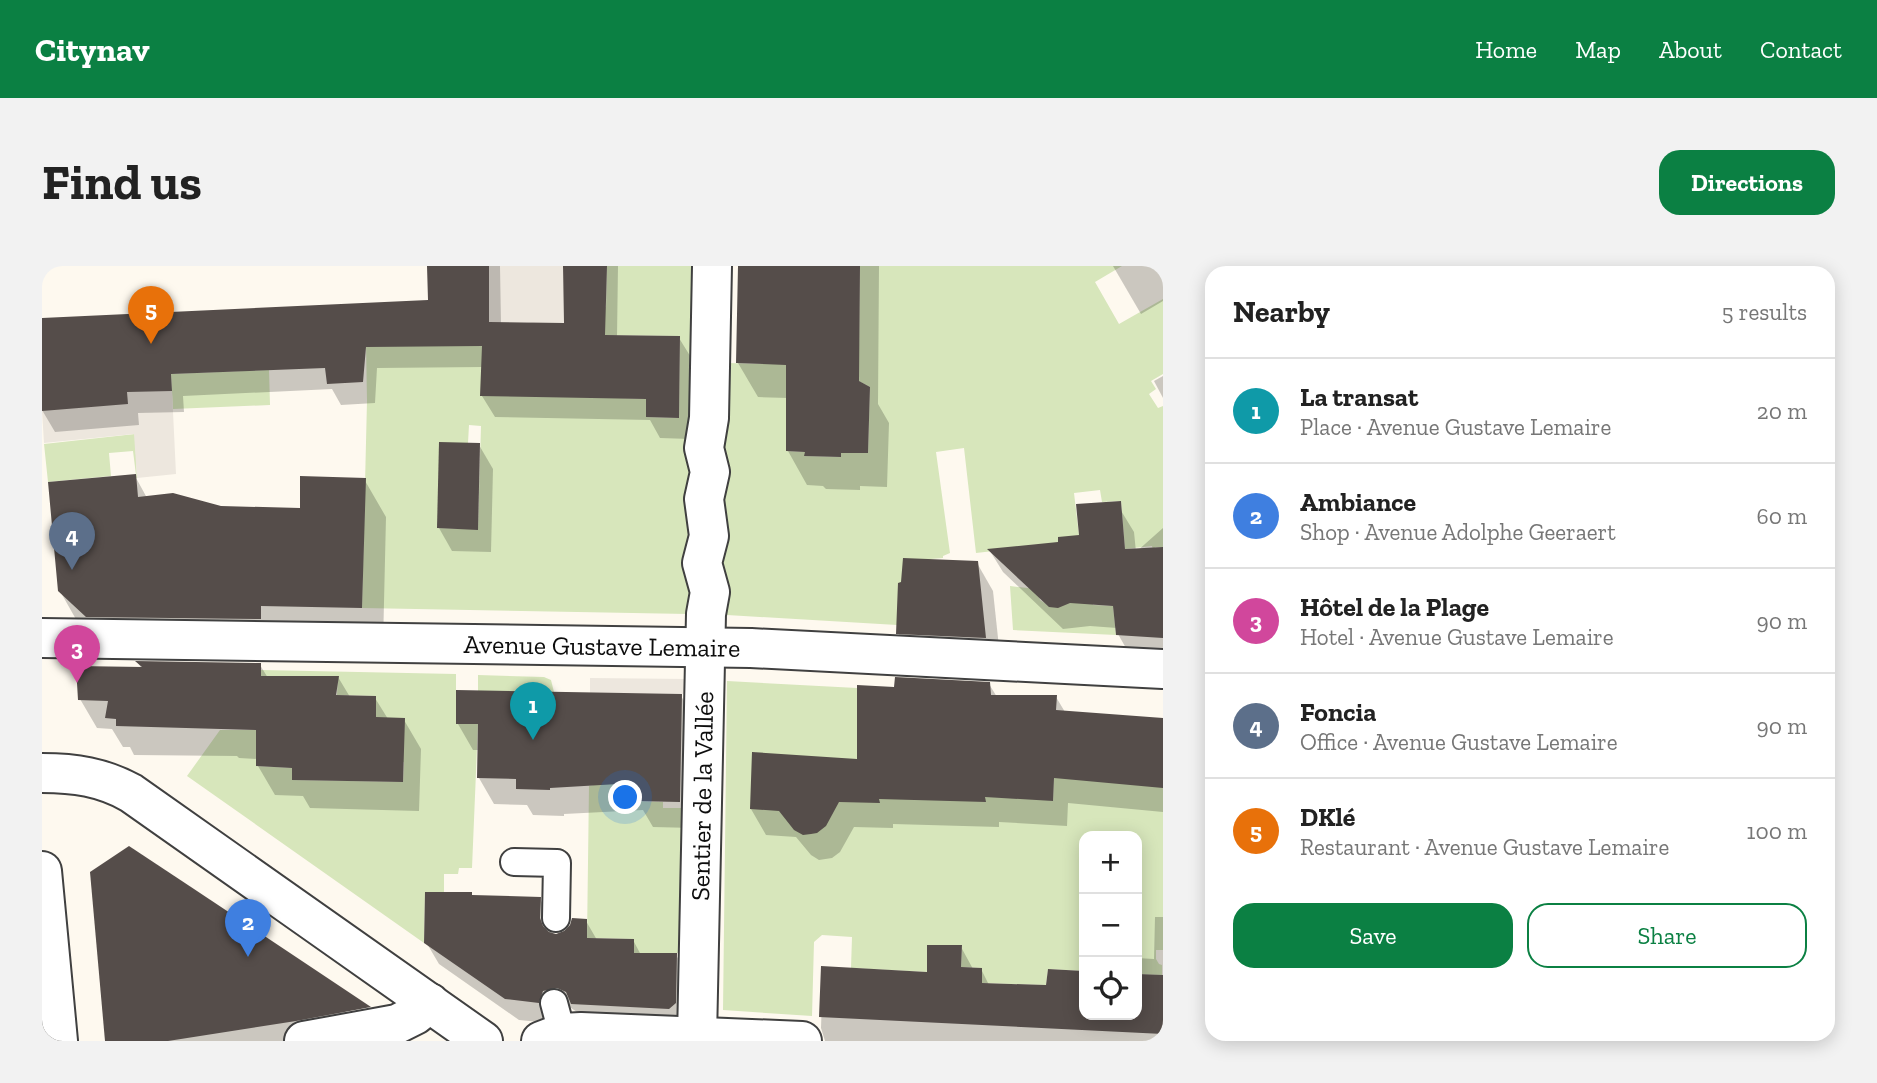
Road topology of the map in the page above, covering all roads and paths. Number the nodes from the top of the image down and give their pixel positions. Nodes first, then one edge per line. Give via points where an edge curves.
1 (712, 266) edge
2 (42, 639) edge
3 (706, 647) junction
4 (1163, 669) edge
5 (42, 773) edge
6 (514, 862) dead end
7 (42, 871) edge
8 (556, 918) dead end
9 (429, 1003) junction
10 (553, 1026) edge
11 (697, 1038) junction
12 (58, 1041) edge
13 (304, 1041) edge
14 (483, 1041) edge
15 (802, 1041) edge

1 - 3 street, Sentier de la Vallée via 709,418 704,448 710,472 704,499 709,536 702,563 710,592
2 - 3 street, Avenue Gustave Lemaire
3 - 4 street, Avenue Gustave Lemaire
3 - 11 street, Sentier de la Vallée
5 - 9 street via 84,775 131,793
6 - 8 lane via 557,863
7 - 12 street
9 - 13 street via 397,1024
9 - 14 street
10 - 11 street
11 - 15 street

